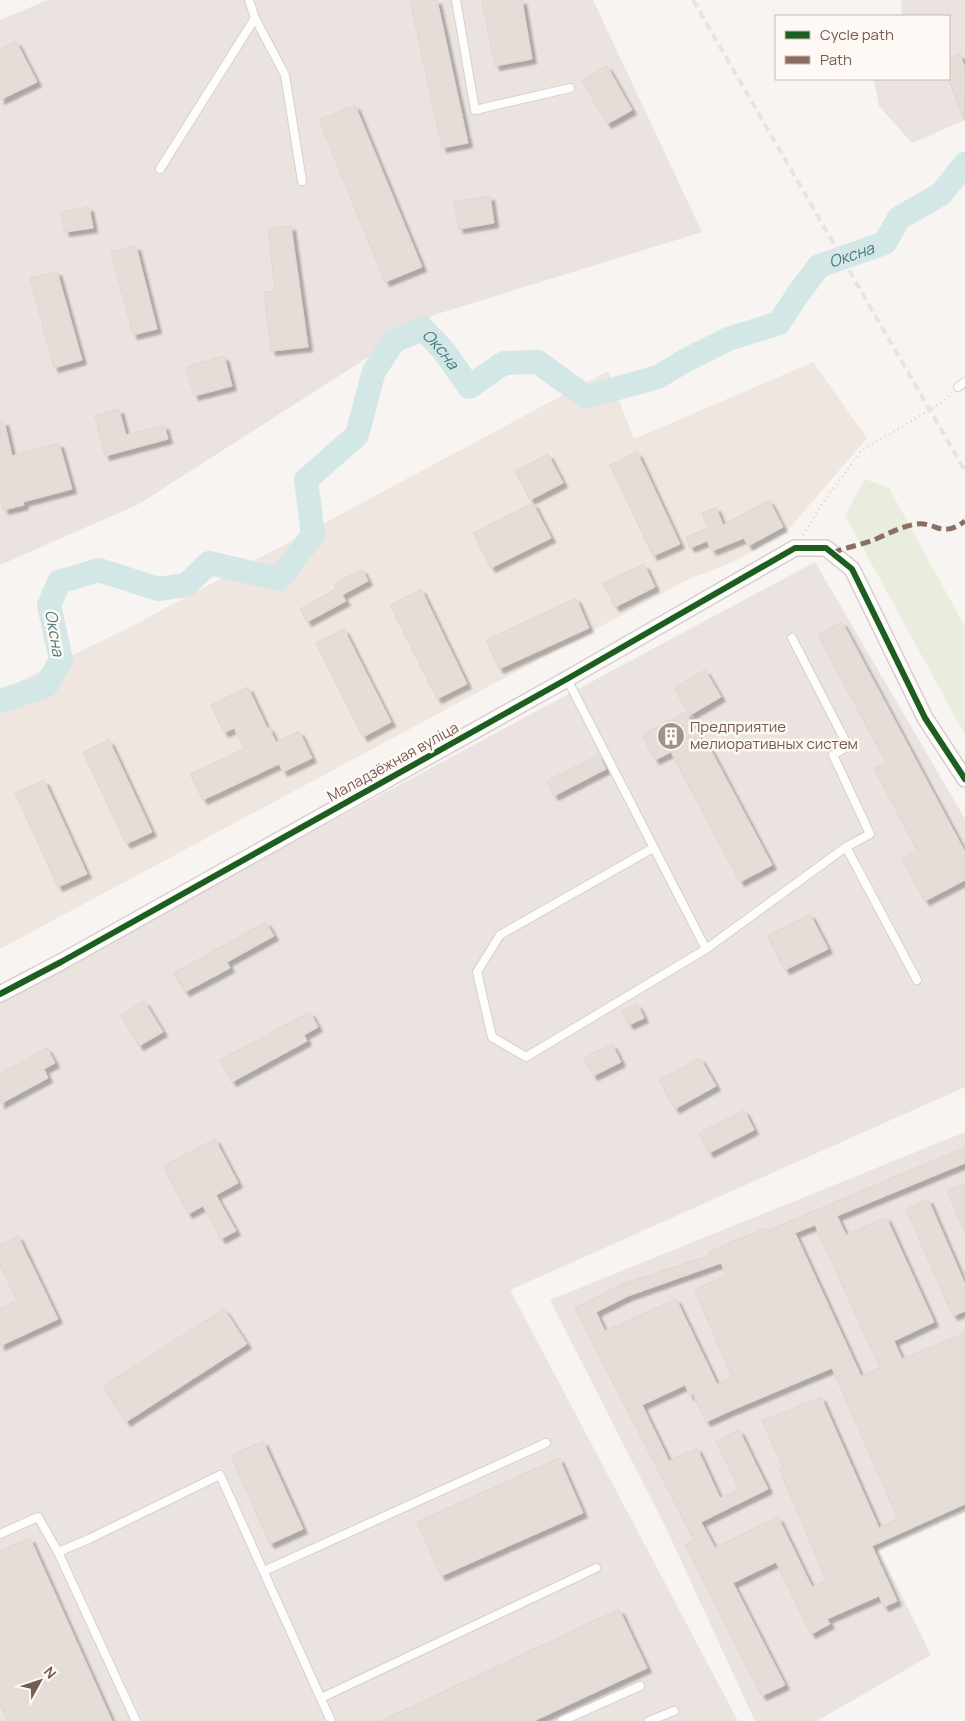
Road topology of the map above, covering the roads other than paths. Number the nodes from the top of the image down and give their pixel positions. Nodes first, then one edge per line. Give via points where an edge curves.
1 (249, 0) edge
2 (456, 0) edge
3 (255, 18) junction
4 (570, 88) dead end
5 (160, 170) dead end
6 (302, 181) dead end
7 (792, 638) dead end
8 (567, 679) junction
9 (965, 779) edge
10 (846, 847) junction
11 (653, 848) junction
12 (706, 949) junction
13 (918, 980) dead end
14 (0, 994) edge
15 (546, 1443) dead end
16 (0, 1534) edge
17 (58, 1552) junction
18 (596, 1568) dead end
19 (264, 1571) junction
20 (640, 1686) dead end
21 (321, 1698) junction
22 (674, 1710) dead end
23 (136, 1721) edge
24 (332, 1721) edge
25 (562, 1721) edge
26 (650, 1721) edge

1 - 3 lane
2 - 4 lane via 475,110
3 - 5 lane
3 - 6 lane via 285,75
7 - 10 lane via 848,746 833,755 870,834
8 - 9 street, Маладзёжная вуліца via 796,548 826,548 852,569 925,718
8 - 11 lane
8 - 14 street, Маладзёжная вуліца
10 - 12 lane
10 - 13 lane
11 - 12 lane
11 - 12 lane via 500,935 477,972 492,1037 526,1056
15 - 19 lane
16 - 17 lane via 38,1517
17 - 19 lane via 220,1475
17 - 23 lane
18 - 21 lane
19 - 21 lane
20 - 25 lane
21 - 24 lane
22 - 26 lane

